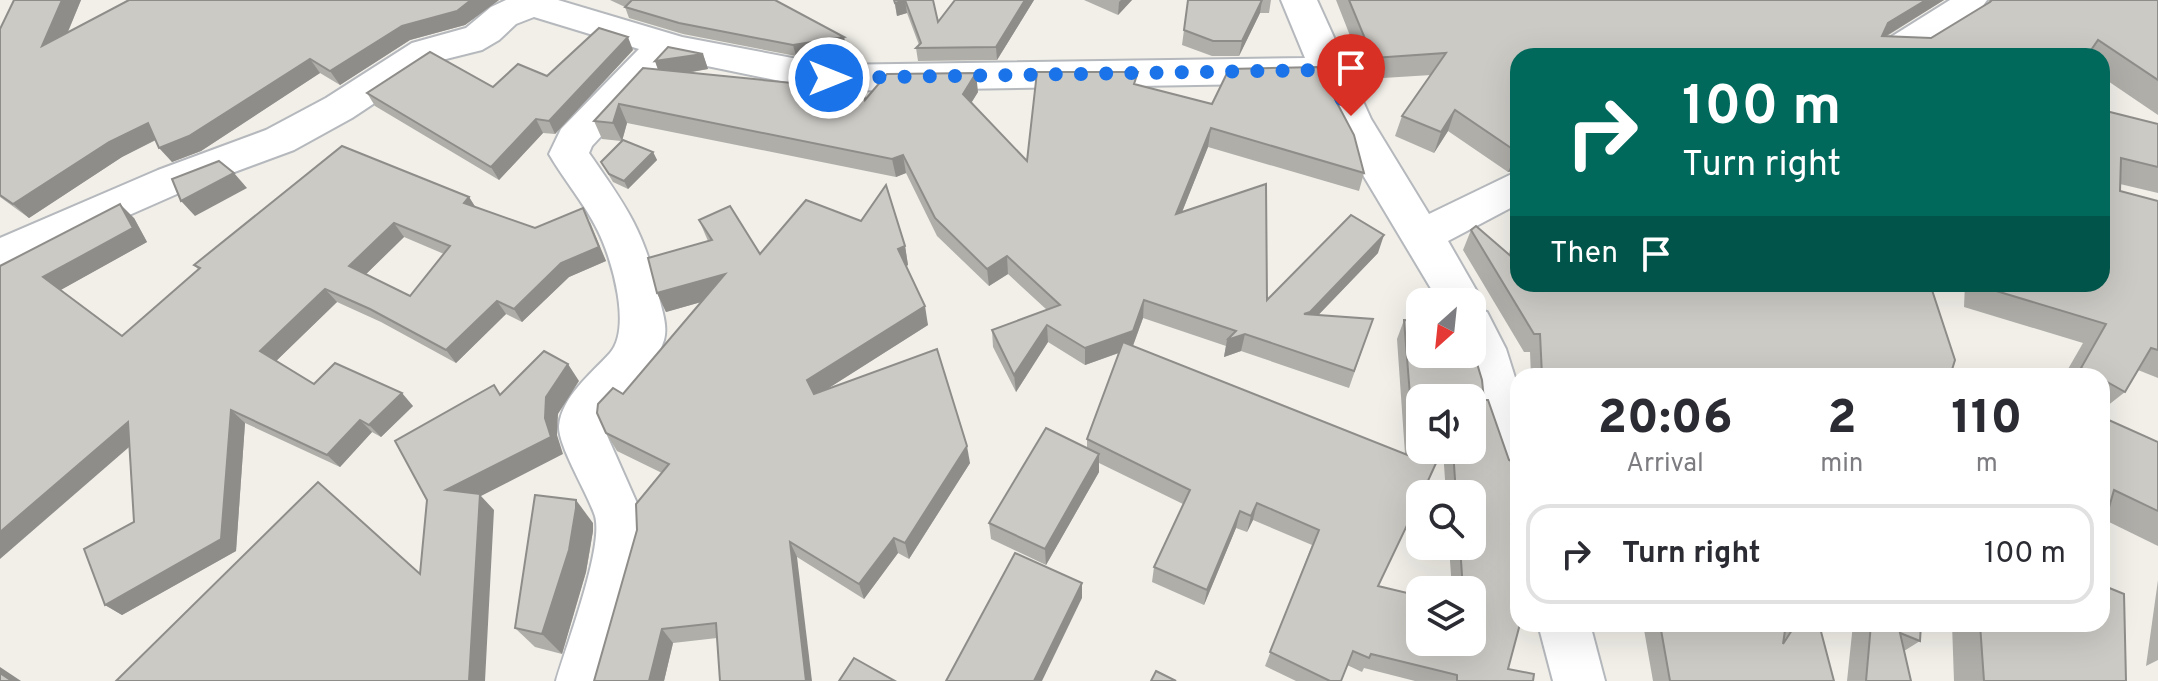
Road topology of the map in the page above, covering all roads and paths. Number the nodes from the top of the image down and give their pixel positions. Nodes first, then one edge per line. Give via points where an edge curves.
1 (1299, 0) edge
2 (1969, 0) edge
3 (665, 45) junction
4 (1901, 48) edge
5 (1325, 70) junction
6 (1510, 190) edge
7 (1422, 236) junction
8 (0, 256) edge
9 (1453, 288) edge
10 (1486, 356) edge
11 (1510, 435) edge
12 (1566, 632) edge
13 (582, 681) edge
14 (1579, 681) edge

1 - 5 street
2 - 4 street via 1959,13
3 - 5 street via 829,78
3 - 8 street via 535,5 518,7 500,15 484,33 425,52 280,140 147,190
3 - 13 street via 575,139 569,154 616,224 629,255 643,321 642,339 632,359 584,414 582,431 620,519 620,545
5 - 7 street
6 - 7 street
7 - 9 street
10 - 11 street
12 - 14 street

